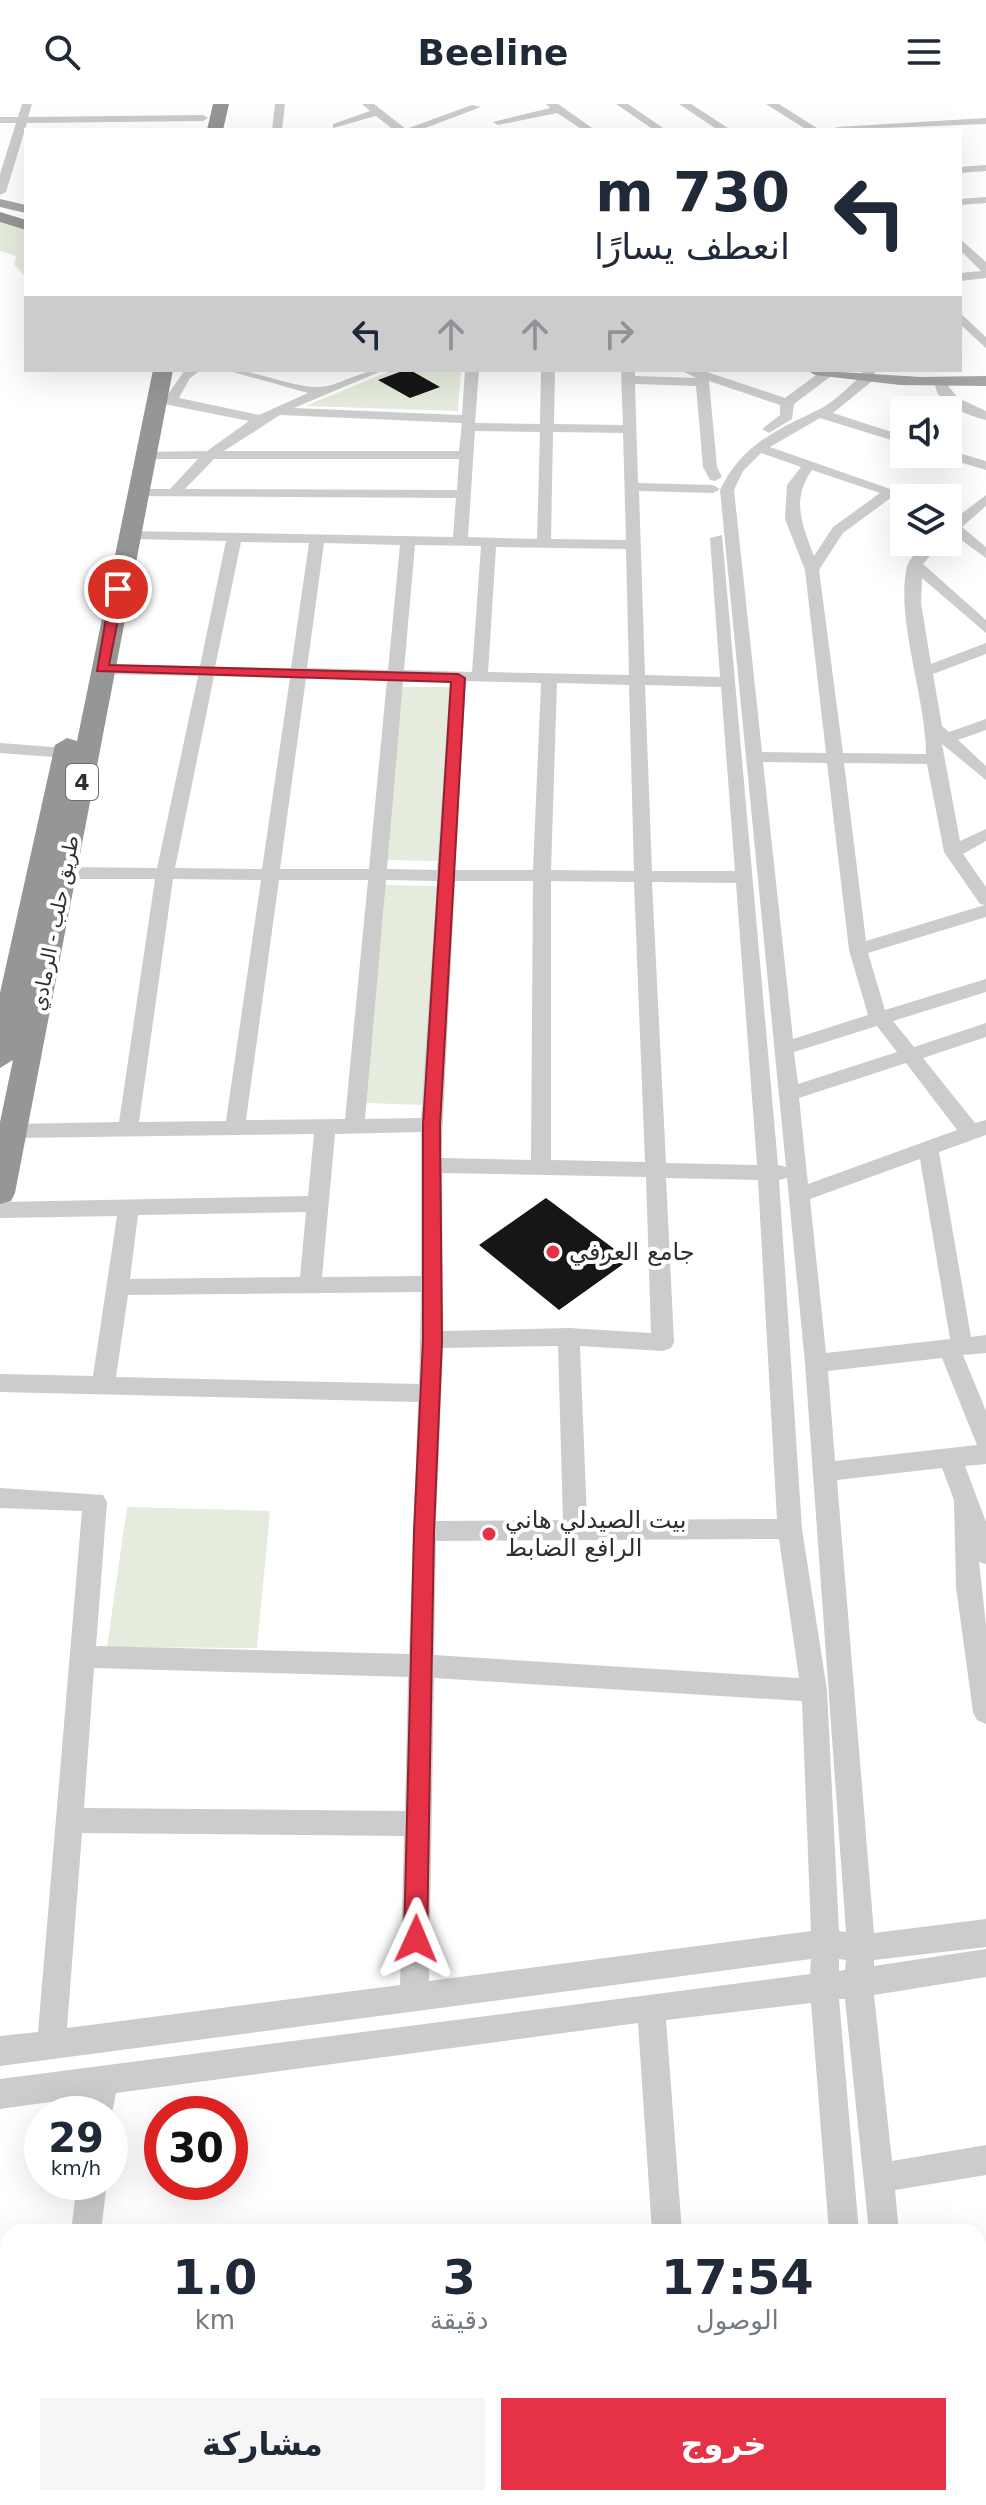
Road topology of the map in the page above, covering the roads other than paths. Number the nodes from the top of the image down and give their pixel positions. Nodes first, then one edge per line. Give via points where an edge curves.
1 (27, 104) edge
2 (221, 104) edge
3 (280, 104) edge
4 (367, 104) edge
5 (621, 104) edge
6 (684, 104) edge
7 (772, 104) edge
8 (781, 104) edge
9 (474, 105) edge
10 (555, 107) edge
11 (378, 112) junction
12 (574, 119) junction
13 (0, 120) edge
14 (22, 120) junction
15 (206, 121) edge
16 (986, 121) edge
17 (498, 122) junction
18 (337, 124) edge
19 (929, 127) edge
20 (277, 128) edge
21 (398, 128) edge
22 (415, 128) edge
23 (506, 128) edge
24 (533, 128) edge
25 (587, 128) edge
26 (658, 128) edge
27 (723, 128) edge
28 (812, 128) edge
29 (898, 128) edge
30 (0, 148) edge
31 (20, 148) edge
32 (962, 168) edge
33 (986, 168) edge
34 (0, 192) edge
35 (986, 200) edge
36 (0, 201) edge
37 (962, 202) edge
38 (24, 206) edge
39 (0, 210) edge
40 (24, 216) edge
41 (0, 217) edge
42 (24, 224) edge
43 (965, 244) edge
44 (986, 272) edge
45 (962, 277) edge
46 (962, 319) edge
47 (986, 344) edge
48 (148, 372) edge
49 (163, 372) edge
50 (191, 372) edge
51 (241, 372) edge
52 (372, 372) edge
53 (472, 372) edge
54 (548, 372) edge
55 (824, 372) edge
56 (838, 372) edge
57 (865, 374) edge
58 (986, 374) edge
59 (628, 375) edge
60 (698, 375) edge
61 (934, 377) edge
62 (986, 381) edge
63 (321, 392) junction
64 (164, 400) junction
65 (788, 407) junction
66 (279, 412) junction
67 (816, 415) junction
68 (986, 416) edge
69 (262, 420) junction
70 (470, 423) junction
71 (546, 427) junction
72 (629, 429) junction
73 (890, 436) edge
74 (759, 448) junction
75 (211, 454) junction
76 (145, 455) junction
77 (467, 455) junction
78 (962, 458) edge
79 (810, 464) junction
80 (986, 466) edge
81 (714, 483) junction
82 (630, 487) junction
83 (890, 492) joint
84 (137, 493) junction
85 (173, 494) junction
86 (463, 494) junction
87 (969, 515) edge
88 (128, 535) junction
89 (234, 538) junction
90 (317, 539) junction
91 (408, 541) junction
92 (460, 542) junction
93 (489, 542) junction
94 (544, 543) junction
95 (631, 545) junction
96 (986, 554) edge
97 (922, 556) edge
98 (915, 564) junction
99 (812, 570) junction
100 (986, 628) edge
101 (986, 648) edge
102 (101, 669) junction
103 (205, 672) junction
104 (924, 672) junction
105 (297, 675) junction
106 (393, 677) junction
107 (458, 678) junction
108 (480, 678) junction
109 (549, 679) junction
110 (637, 680) junction
111 (729, 682) junction
112 (986, 724) edge
113 (934, 728) junction
114 (949, 738) junction
115 (0, 748) edge
116 (66, 753) junction
117 (756, 757) junction
118 (835, 758) junction
119 (934, 759) junction
120 (986, 775) edge
121 (986, 834) edge
122 (953, 852) junction
123 (66, 873) junction
124 (165, 873) junction
125 (269, 874) junction
126 (375, 875) junction
127 (447, 875) junction
128 (542, 876) junction
129 (643, 877) junction
130 (744, 877) junction
131 (986, 900) edge
132 (986, 911) edge
133 (858, 950) junction
134 (986, 985) edge
135 (880, 1017) junction
136 (986, 1030) edge
137 (2, 1042) edge
138 (785, 1048) junction
139 (909, 1053) junction
140 (790, 1094) junction
141 (431, 1125) junction
142 (354, 1126) junction
143 (325, 1127) junction
144 (235, 1128) junction
145 (128, 1129) junction
146 (979, 1130) edge
147 (12, 1131) junction
148 (928, 1148) junction
149 (431, 1165) junction
150 (541, 1167) junction
151 (658, 1170) junction
152 (768, 1173) junction
153 (798, 1184) junction
154 (0, 1193) edge
155 (318, 1204) junction
156 (129, 1207) junction
157 (0, 1210) edge
158 (430, 1284) junction
159 (310, 1286) junction
160 (118, 1287) junction
161 (569, 1337) junction
162 (432, 1340) junction
163 (986, 1344) edge
164 (956, 1348) junction
165 (816, 1363) junction
166 (0, 1383) edge
167 (103, 1385) junction
168 (430, 1393) junction
169 (986, 1440) edge
170 (986, 1454) edge
171 (950, 1458) junction
172 (825, 1472) junction
173 (0, 1498) edge
174 (965, 1502) junction
175 (790, 1529) junction
176 (575, 1530) junction
177 (424, 1531) junction
178 (986, 1554) edge
179 (83, 1657) junction
180 (422, 1666) junction
181 (814, 1690) junction
182 (986, 1712) edge
183 (70, 1820) junction
184 (418, 1824) junction
185 (986, 1933) edge
186 (826, 1943) junction
187 (861, 1948) junction
188 (986, 1963) edge
189 (858, 1983) junction
190 (824, 1986) junction
191 (414, 1997) junction
192 (651, 2007) junction
193 (51, 2044) junction
194 (0, 2051) edge
195 (102, 2081) junction
196 (0, 2094) edge
197 (101, 2096) edge
198 (986, 2160) edge
199 (879, 2178) junction
200 (90, 2200) edge
201 (87, 2224) edge
202 (666, 2224) edge
203 (843, 2224) edge
204 (883, 2224) edge

1 - 14 street
2 - 15 highway
3 - 20 street
4 - 11 street
5 - 26 street
6 - 27 street
7 - 8 street
7 - 28 street
9 - 17 street
9 - 22 street
10 - 12 street
10 - 17 street
11 - 18 street
11 - 21 street
12 - 24 street
12 - 25 street
13 - 14 street
14 - 15 street
14 - 31 street
16 - 19 street
17 - 23 street
19 - 29 street
30 - 31 street
31 - 34 street
32 - 33 street
35 - 37 street
36 - 38 highway
39 - 40 main road
41 - 42 highway
43 - 44 street
44 - 45 street
46 - 47 street
48 - 116 highway, طريق حلب - الرمادي / 4
49 - 64 highway, طريق حلب - الرمادي / 4
50 - 64 street
51 - 63 street
52 - 63 street
53 - 70 street
54 - 71 street
55 - 65 street
56 - 57 main road
57 - 61 main road
57 - 67 street
58 - 61 main road
59 - 60 street
59 - 72 street
60 - 65 street
60 - 81 street
61 - 62 main road
61 - 68 street via 945,395
63 - 66 street
64 - 69 street
64 - 76 highway, طريق حلب - الرمادي / 4
65 - 67 street
65 - 81 street via 787,416 730,458
66 - 69 street
66 - 70 street
67 - 73 street
67 - 74 street
69 - 75 street
70 - 71 street
70 - 77 street
71 - 72 street
71 - 94 street
72 - 82 street
74 - 79 street
74 - 117 street via 737,469 727,490
75 - 76 street
75 - 77 street
75 - 85 street
76 - 84 highway, طريق حلب - الرمادي / 4
77 - 86 street
78 - 80 street
79 - 83 street
79 - 99 street via 794,485 792,519
81 - 82 street
81 - 111 street
82 - 95 street
83 - 99 street via 838,530
84 - 85 street
84 - 88 highway, طريق حلب - الرمادي / 4
85 - 86 street
86 - 92 street
87 - 96 street
88 - 89 street
88 - 102 highway, طريق حلب - الرمادي / 4
89 - 90 street
89 - 103 street
90 - 91 street
90 - 105 street
91 - 92 street
91 - 106 street
92 - 93 street
93 - 94 street
93 - 108 street
94 - 95 street
95 - 110 street
97 - 98 street
98 - 100 street
98 - 104 street via 913,603
99 - 118 street
101 - 104 street
102 - 103 street
102 - 123 highway, طريق حلب - الرمادي / 4
103 - 105 street
103 - 124 street
104 - 113 street
105 - 106 street
105 - 125 street
106 - 107 street
106 - 126 street
107 - 108 street
107 - 127 street
108 - 109 street
109 - 110 street
109 - 128 street
110 - 111 street
110 - 129 street
111 - 130 street
112 - 114 street
113 - 114 street
113 - 119 street
114 - 120 street
115 - 116 street
116 - 137 highway, طريق حلب - الرمادي / 4
117 - 118 street
117 - 138 street
118 - 119 street
118 - 133 street
119 - 122 street
121 - 122 street
122 - 131 street
123 - 124 street
123 - 147 highway, طريق حلب - الرمادي / 4
124 - 125 street
124 - 145 street
125 - 126 street
125 - 144 street
126 - 127 street
126 - 142 street
127 - 128 street
127 - 141 street
128 - 129 street
128 - 150 street
129 - 130 street
129 - 151 street
130 - 152 street
132 - 133 street
133 - 135 street
134 - 135 street
135 - 138 street
135 - 139 street
136 - 139 street
138 - 140 street
139 - 140 street
139 - 146 street
140 - 153 street
141 - 142 street
141 - 149 street
142 - 143 street
143 - 144 street
143 - 155 street
144 - 145 street
145 - 147 street
146 - 148 street
147 - 154 highway, طريق حلب - الرمادي / 4
148 - 153 street
148 - 164 street
149 - 150 street
149 - 158 street
150 - 151 street
151 - 152 street
151 - 161 street via 663,1342
152 - 153 street
152 - 175 street
153 - 165 street
155 - 156 street
155 - 159 street
156 - 157 street
156 - 160 street
158 - 159 street
158 - 162 street
159 - 160 street
160 - 167 street
161 - 162 street
161 - 176 street
162 - 168 street
163 - 164 street
164 - 165 street
164 - 169 street
165 - 172 street
166 - 167 street
167 - 168 street
168 - 177 street
170 - 171 street
171 - 172 street
171 - 174 street
172 - 187 street
173 - 179 street via 95,1502
174 - 178 street
174 - 182 street via 968,1587
175 - 176 street
175 - 181 street
176 - 177 street
177 - 180 street
179 - 180 street
179 - 183 street
180 - 181 street
180 - 184 street
181 - 186 street
183 - 184 street
183 - 193 street
184 - 191 street
185 - 187 street
186 - 187 street
186 - 190 street
186 - 191 street
187 - 189 street
188 - 189 street
189 - 190 street
189 - 199 street
190 - 192 street
190 - 203 street
191 - 193 street
192 - 195 street
192 - 202 street
193 - 194 street
195 - 196 street
195 - 197 street
198 - 199 street
199 - 204 street
200 - 201 street

